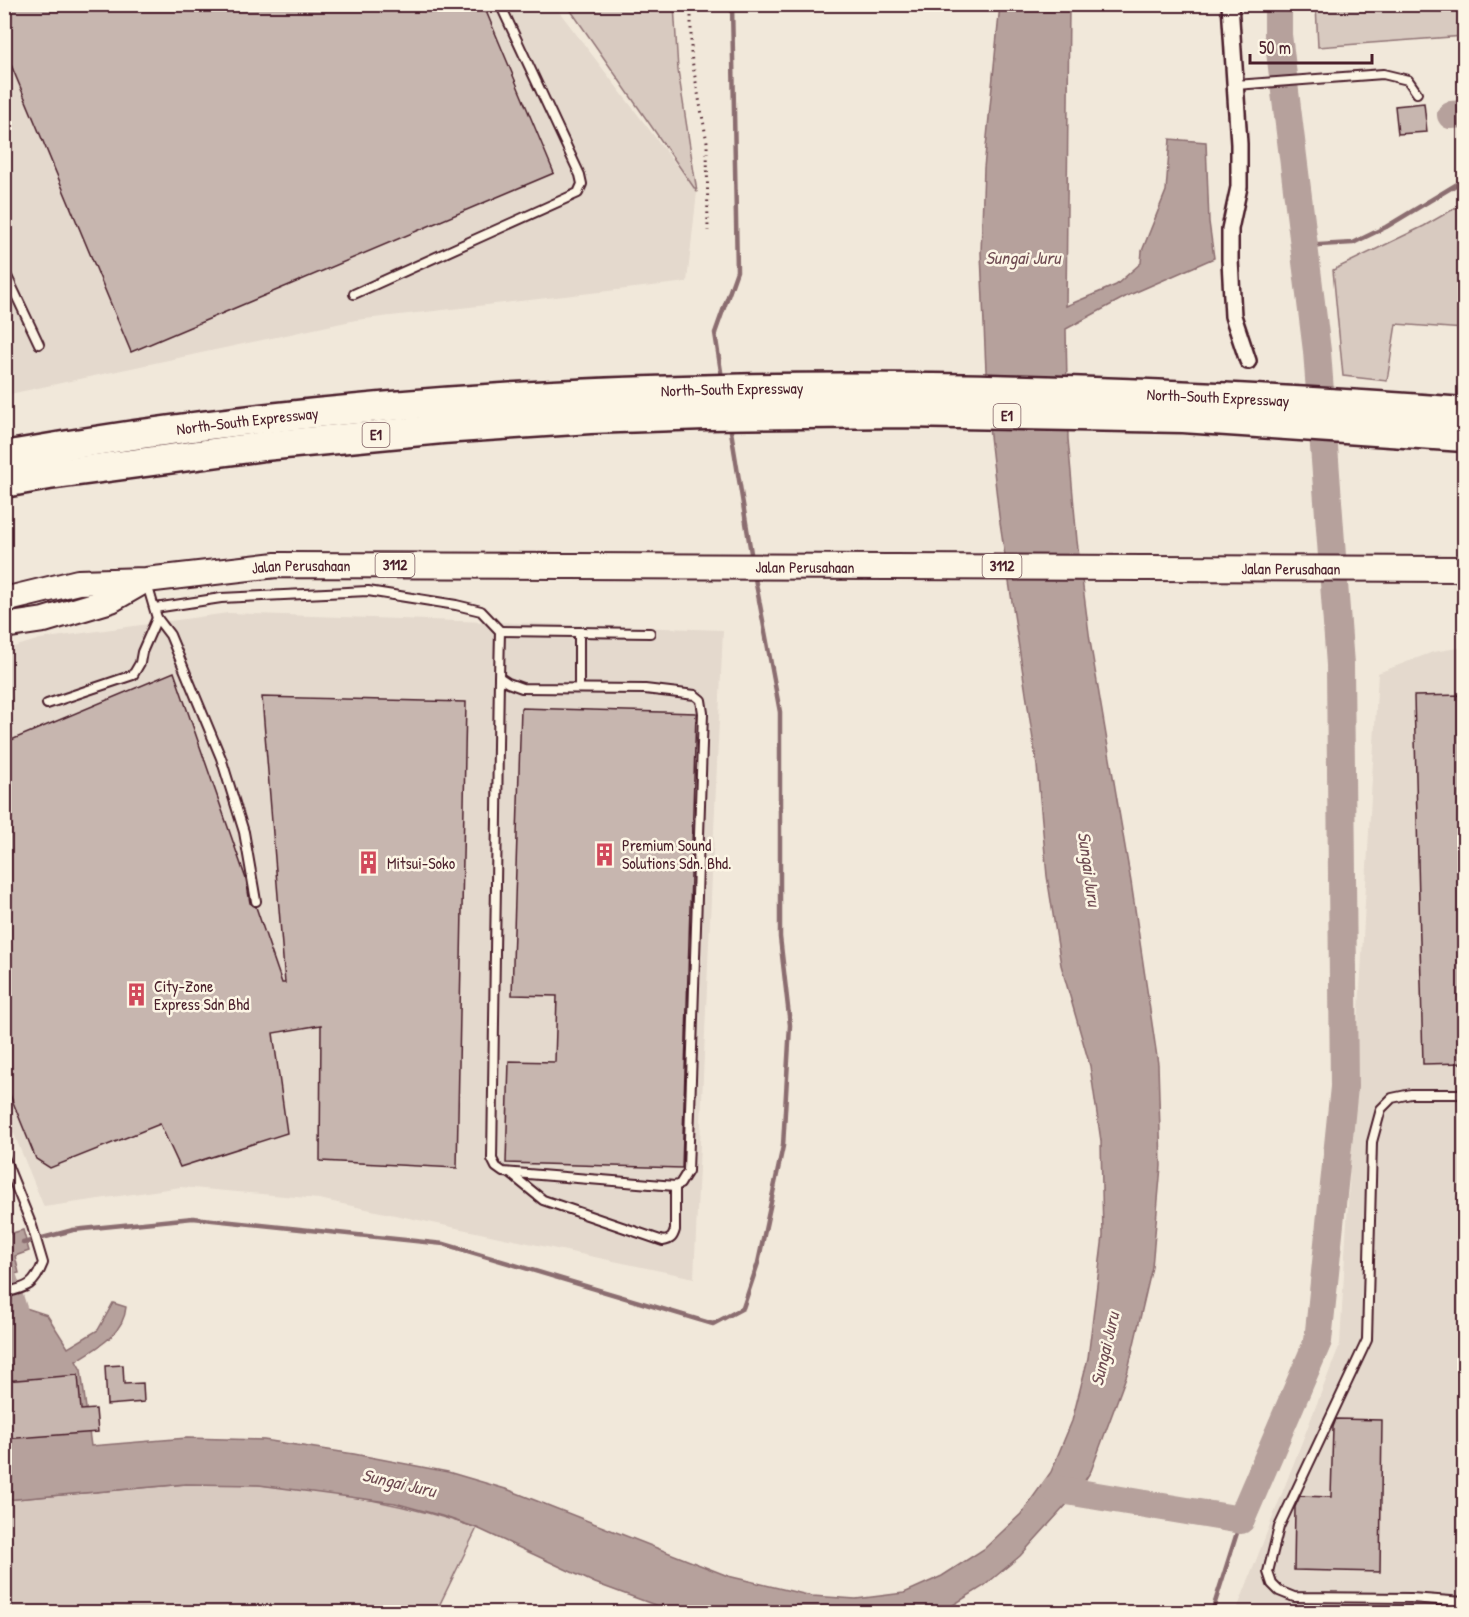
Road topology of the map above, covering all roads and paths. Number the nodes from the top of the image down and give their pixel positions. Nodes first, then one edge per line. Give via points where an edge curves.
1 (500, 4) edge
2 (691, 4) edge
3 (1230, 4) edge
4 (1237, 85) junction
5 (1417, 93) dead end
6 (708, 231) dead end
7 (4, 270) edge
8 (354, 294) dead end
9 (39, 344) dead end
10 (1248, 361) dead end
11 (705, 402) junction
12 (1464, 412) edge
13 (1354, 417) junction
14 (1464, 437) edge
15 (4, 456) edge
16 (4, 483) edge
17 (1464, 569) edge
18 (146, 580) junction
19 (4, 600) edge
20 (155, 608) junction
21 (157, 618) junction
22 (4, 626) edge
23 (500, 631) junction
24 (579, 632) junction
25 (651, 633) dead end
26 (499, 677) junction
27 (579, 687) junction
28 (47, 704) dead end
29 (256, 901) dead end
30 (1464, 1094) edge
31 (4, 1157) edge
32 (511, 1174) junction
33 (675, 1186) junction
34 (4, 1293) edge
35 (1464, 1602) edge

1 - 8 lane via 580,175 578,193
2 - 6 path via 691,56 707,142
3 - 4 street
4 - 5 lane via 1383,74 1408,80
4 - 10 street via 1239,187 1230,229 1230,260 1233,316
7 - 9 lane
11 - 13 highway, North–South Expressway / E1 via 905,400 1109,405 1183,418 1286,413
11 - 15 highway, North–South Expressway / E1 via 590,392 316,412 149,432
11 - 16 highway, North–South Expressway / E1 via 590,419 276,445
12 - 13 highway, North–South Expressway / E1
13 - 14 highway, North–South Expressway / E1
17 - 18 main road, Jalan Perusahaan / 3112 via 276,565
18 - 19 main road, Jalan Perusahaan / 3112 via 78,582
18 - 20 lane
18 - 22 main road, Jalan Perusahaan / 3112 via 111,600 44,620
20 - 21 lane
20 - 23 lane via 221,598 368,591 481,611
21 - 28 lane via 133,675
21 - 29 lane via 170,635 221,758 244,832
23 - 24 lane
23 - 26 lane
24 - 25 lane
24 - 27 lane
26 - 27 lane via 522,688
26 - 32 lane via 492,1159 503,1173
27 - 33 lane via 645,689 695,695 701,700 688,1171
30 - 35 lane via 1411,1094 1392,1098 1381,1109 1372,1142 1367,1340 1279,1527 1268,1572 1279,1592 1294,1597
31 - 34 lane via 44,1263 37,1279 24,1288
32 - 33 lane
32 - 33 lane via 543,1200 663,1241 673,1237 675,1230

